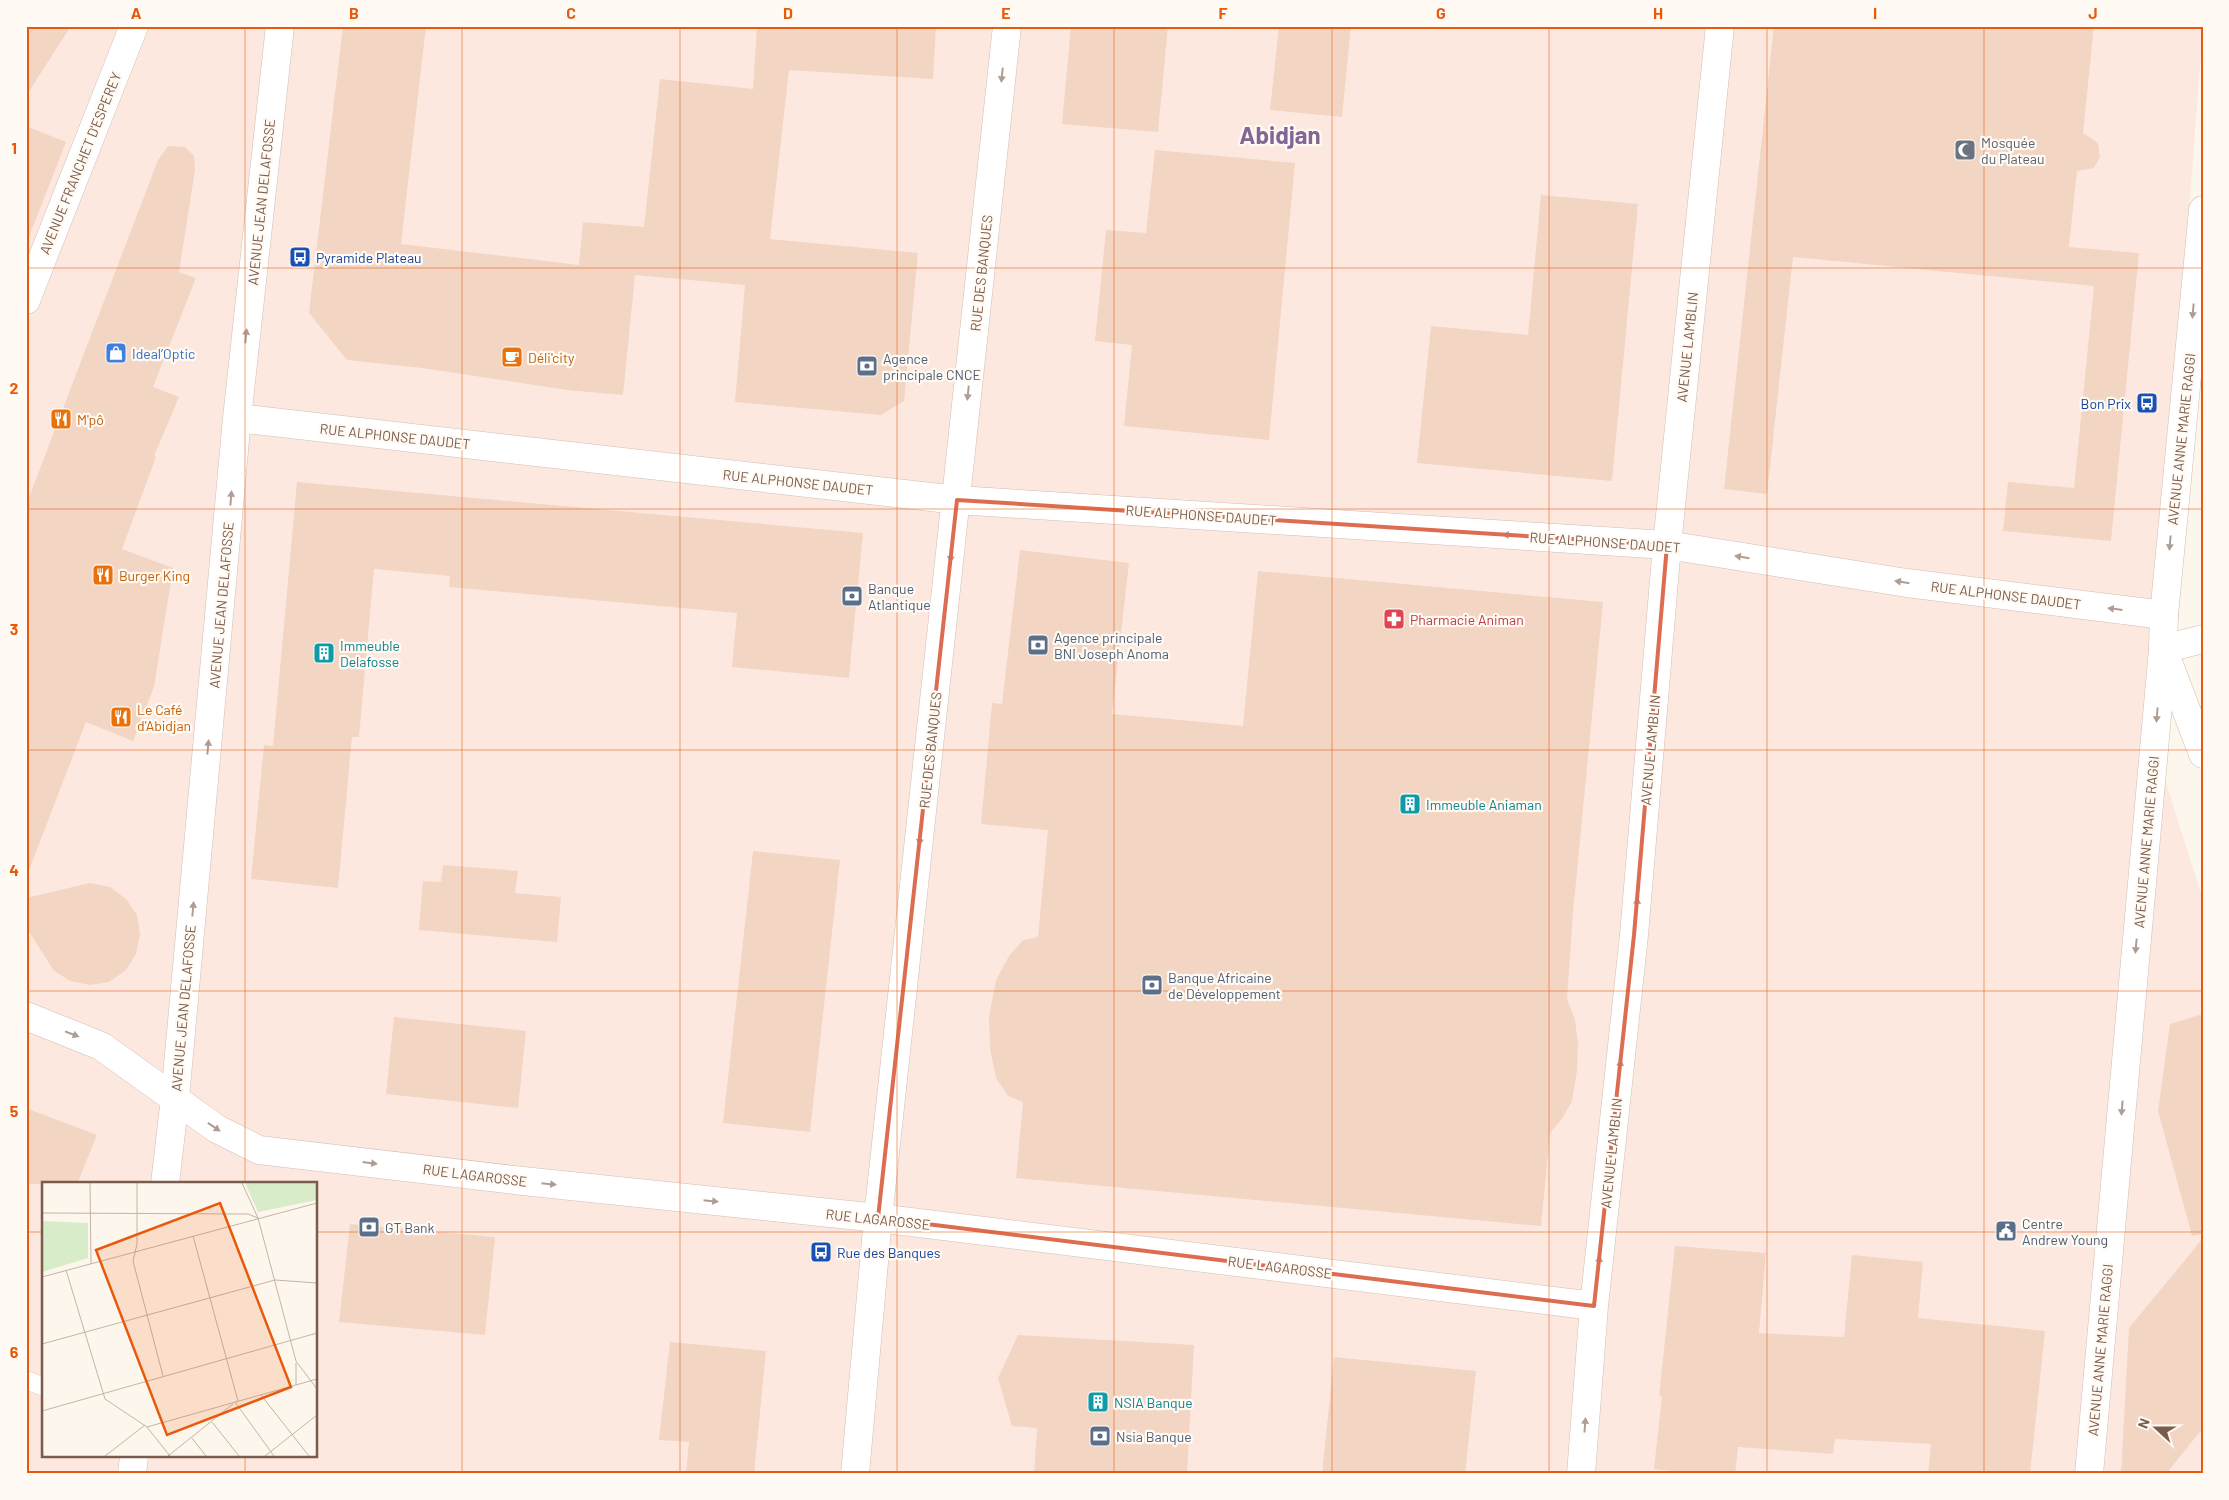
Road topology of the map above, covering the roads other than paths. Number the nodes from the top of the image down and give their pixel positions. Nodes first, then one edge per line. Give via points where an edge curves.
1 (134, 26) edge
2 (280, 26) edge
3 (1007, 26) edge
4 (1720, 26) edge
5 (2203, 210) edge
6 (26, 300) edge
7 (2196, 339) edge
8 (237, 418) junction
9 (957, 500) junction
10 (1667, 545) junction
11 (2164, 615) junction
12 (2203, 639) edge
13 (2163, 649) junction
14 (2203, 754) edge
15 (26, 1016) edge
16 (175, 1098) junction
17 (165, 1182) edge
18 (878, 1218) junction
19 (1594, 1306) junction
20 (26, 1380) edge
21 (42, 1386) edge
22 (134, 1458) edge
23 (132, 1474) edge
24 (855, 1474) edge
25 (1581, 1474) edge
26 (2089, 1474) edge

1 - 6 street, AVENUE FRANCHET D'ESPEREY
8 -> 2 street, AVENUE JEAN DELAFOSSE
3 -> 9 street, RUE DES BANQUES
4 - 10 street, AVENUE LAMBLIN
5 -> 7 street, AVENUE ANNE MARIE RAGGI
7 -> 11 street, AVENUE ANNE MARIE RAGGI
8 - 9 street, RUE ALPHONSE DAUDET
16 -> 8 street, AVENUE JEAN DELAFOSSE
10 -> 9 street, RUE ALPHONSE DAUDET
9 -> 18 street, RUE DES BANQUES
11 -> 10 street, RUE ALPHONSE DAUDET via 1907,583
19 -> 10 street, AVENUE LAMBLIN via 1634,935
11 - 13 street, AVENUE ANNE MARIE RAGGI
12 - 13 street
13 - 14 street
13 -> 26 street, AVENUE ANNE MARIE RAGGI
15 -> 16 street, RUE LAGAROSSE via 101,1046
16 - 17 street, AVENUE JEAN DELAFOSSE
16 -> 18 street, RUE LAGAROSSE via 217,1129 259,1150
18 - 19 street, RUE LAGAROSSE
18 - 24 street, RUE DES BANQUES
25 -> 19 street, AVENUE LAMBLIN
20 - 21 lane
22 - 23 street

